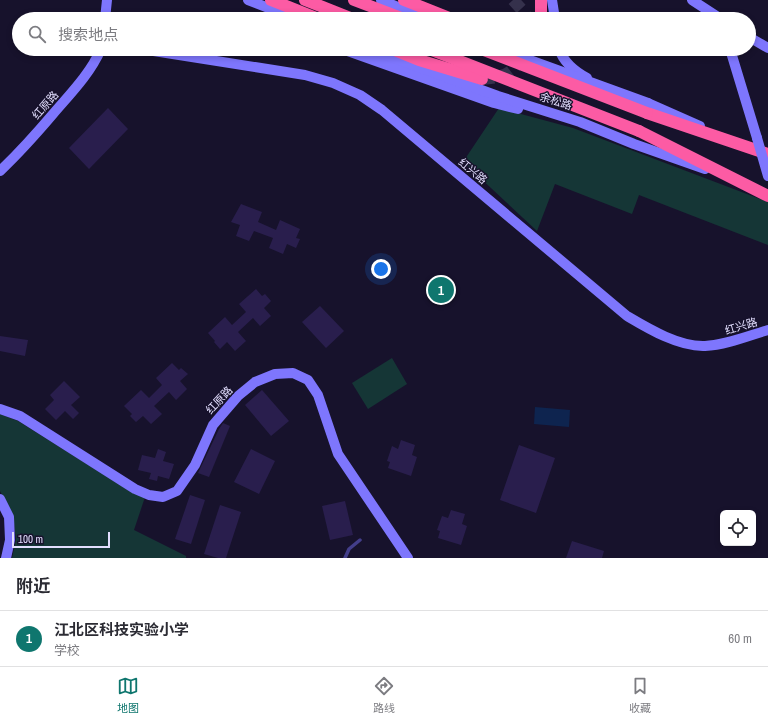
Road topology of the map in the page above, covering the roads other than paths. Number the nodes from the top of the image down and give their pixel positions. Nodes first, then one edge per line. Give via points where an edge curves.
1 (103, 0) edge
2 (107, 0) edge
3 (248, 0) edge
4 (271, 0) edge
5 (299, 0) edge
6 (305, 0) edge
7 (354, 0) edge
8 (381, 0) edge
9 (404, 0) edge
10 (540, 0) edge
11 (552, 0) edge
12 (692, 0) edge
13 (104, 12) edge
14 (105, 12) edge
15 (280, 12) edge
16 (298, 12) edge
17 (301, 12) edge
18 (335, 12) edge
19 (386, 12) edge
20 (410, 12) edge
21 (434, 12) edge
22 (541, 12) edge
23 (555, 12) edge
24 (710, 12) edge
25 (756, 40) edge
26 (768, 48) edge
27 (98, 56) edge
28 (185, 56) edge
29 (363, 56) edge
30 (386, 56) edge
31 (409, 56) edge
32 (447, 56) edge
33 (502, 56) edge
34 (518, 56) edge
35 (562, 56) edge
36 (732, 56) edge
37 (482, 79) tunnel mouth
38 (596, 83) junction
39 (496, 100) junction
40 (647, 108) junction
41 (762, 153) edge
42 (0, 171) edge
43 (768, 176) edge
44 (733, 179) junction
45 (768, 196) edge
46 (768, 330) edge
47 (0, 409) edge
48 (0, 498) edge
49 (360, 540) dead end
50 (6, 558) edge
51 (346, 558) edge
52 (408, 558) edge

1 - 13 street
2 - 14 street
3 - 15 street
4 - 17 highway, bridge
5 - 16 street
6 - 18 highway
7 - 19 highway
8 - 20 street
9 - 21 highway
10 - 22 highway
11 - 23 street
12 - 24 street
25 - 26 street
27 - 42 street, 红原路 via 86,76 16,157
28 - 46 street, 红兴路 via 305,75 333,83 360,95 382,110 627,316 664,336 704,346
29 - 39 street
30 - 39 street, 余松路
31 - 37 highway
32 - 44 highway, 余松路, bridge via 639,132
33 - 40 highway, 余松路, bridge
34 - 38 street, 余松路, bridge
35 - 38 street, bridge via 576,72
36 - 43 street, bridge
38 - 40 street, 余松路, bridge
39 - 44 street, 余松路 via 580,122
40 - 41 highway, 余松路
44 - 45 highway, 余松路
47 - 52 street, 红原路 via 20,416 135,489 163,497 177,491 195,465 212,425 238,396 255,382 275,374 293,373 308,380 318,395 338,454
48 - 50 street via 9,517 10,540
49 - 51 lane via 349,549

